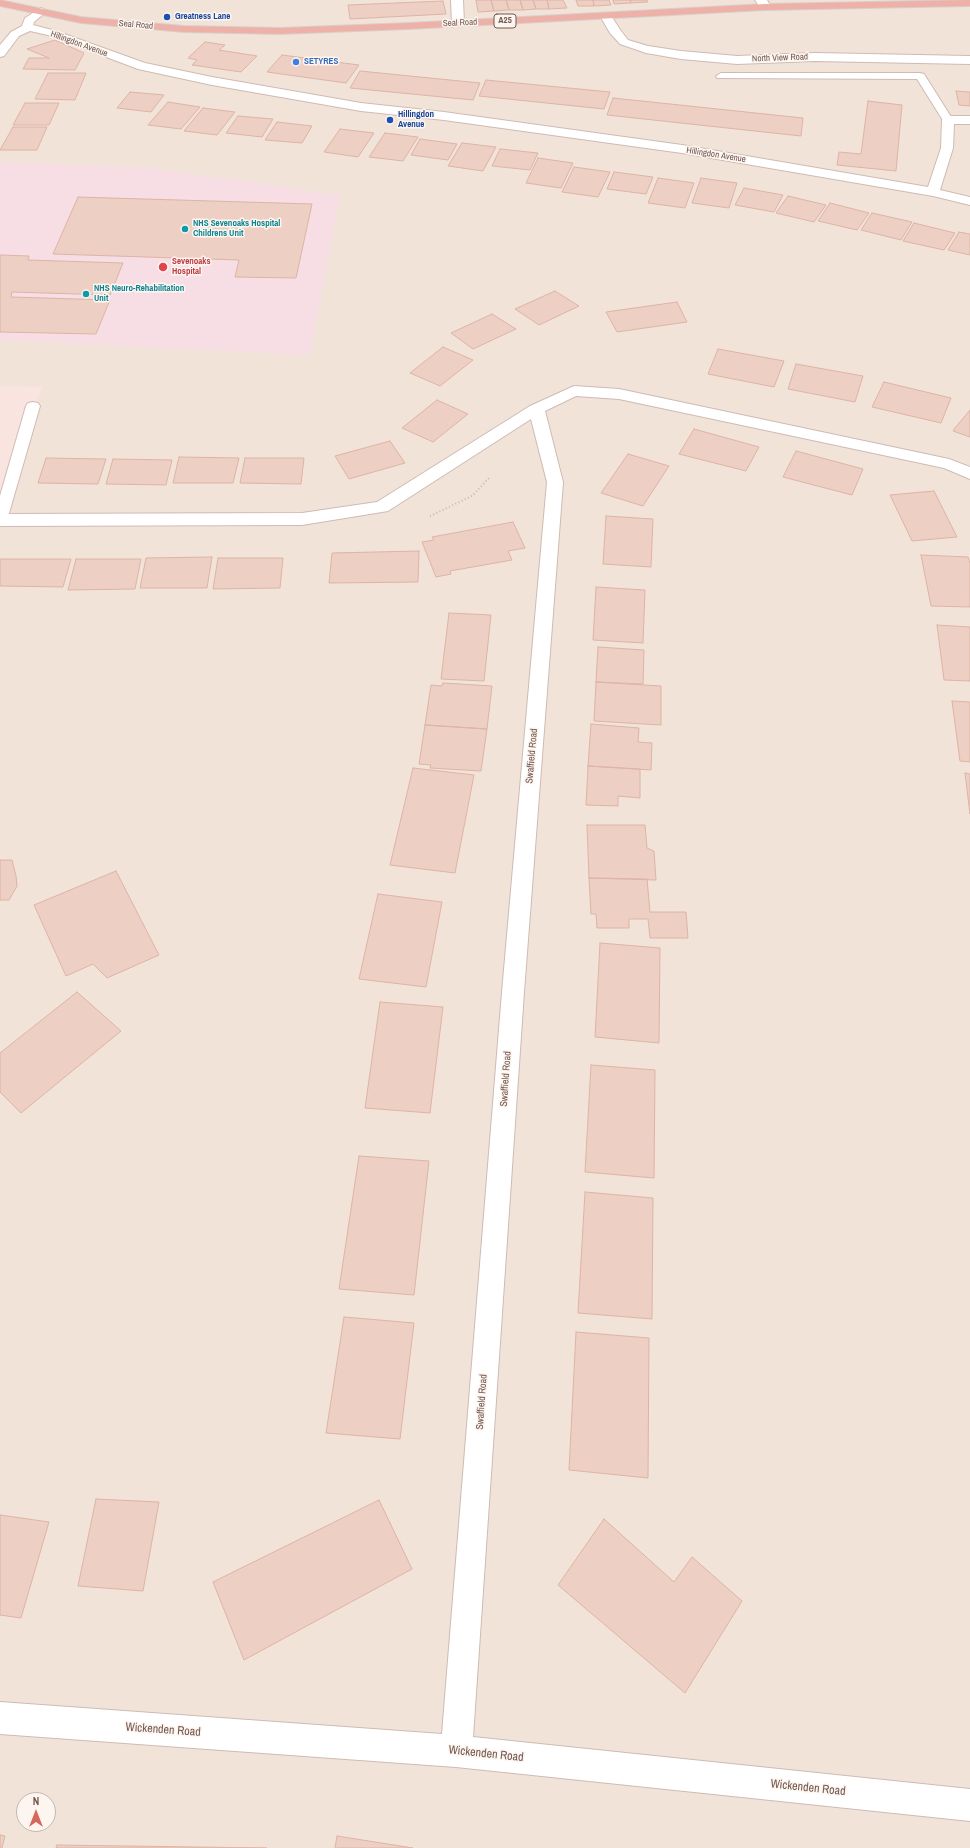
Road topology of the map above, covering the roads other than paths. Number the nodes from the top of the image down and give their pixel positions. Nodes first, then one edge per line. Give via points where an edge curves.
1 (31, 0) edge
2 (457, 0) edge
3 (0, 3) edge
4 (763, 3) edge
5 (970, 4) edge
6 (21, 8) junction
7 (41, 12) junction
8 (606, 16) junction
9 (458, 23) junction
10 (29, 27) junction
11 (0, 53) edge
12 (970, 60) edge
13 (721, 76) dead end
14 (948, 120) junction
15 (970, 120) edge
16 (933, 192) junction
17 (970, 201) edge
18 (33, 406) dead end
19 (536, 409) junction
20 (970, 474) edge
21 (0, 520) edge
22 (0, 1718) edge
23 (456, 1751) junction
24 (970, 1805) edge

1 - 6 street
2 - 9 street
3 - 6 highway, Seal Road / A25
4 - 5 highway, Seal Road / A25
4 - 8 highway, Seal Road / A25
6 - 7 highway, Seal Road / A25
7 - 9 highway, Seal Road / A25 via 81,20 226,30 319,30
7 - 10 street via 29,20
8 - 9 highway, Seal Road / A25
8 - 12 street, North View Road via 624,42 681,55 737,60 814,57
10 - 11 street via 17,33
10 - 16 street, Hillingdon Avenue via 56,34 142,66 212,81 361,107 682,149
13 - 14 lane via 920,76
14 - 15 street
14 - 16 street via 947,148
16 - 17 street, Hillingdon Avenue
18 - 21 lane
19 - 20 street via 574,391 619,394 949,464
19 - 21 street via 382,507 302,519
19 - 23 street, Swaffield Road via 555,482 513,992
22 - 23 street, Wickenden Road
23 - 24 street, Wickenden Road

